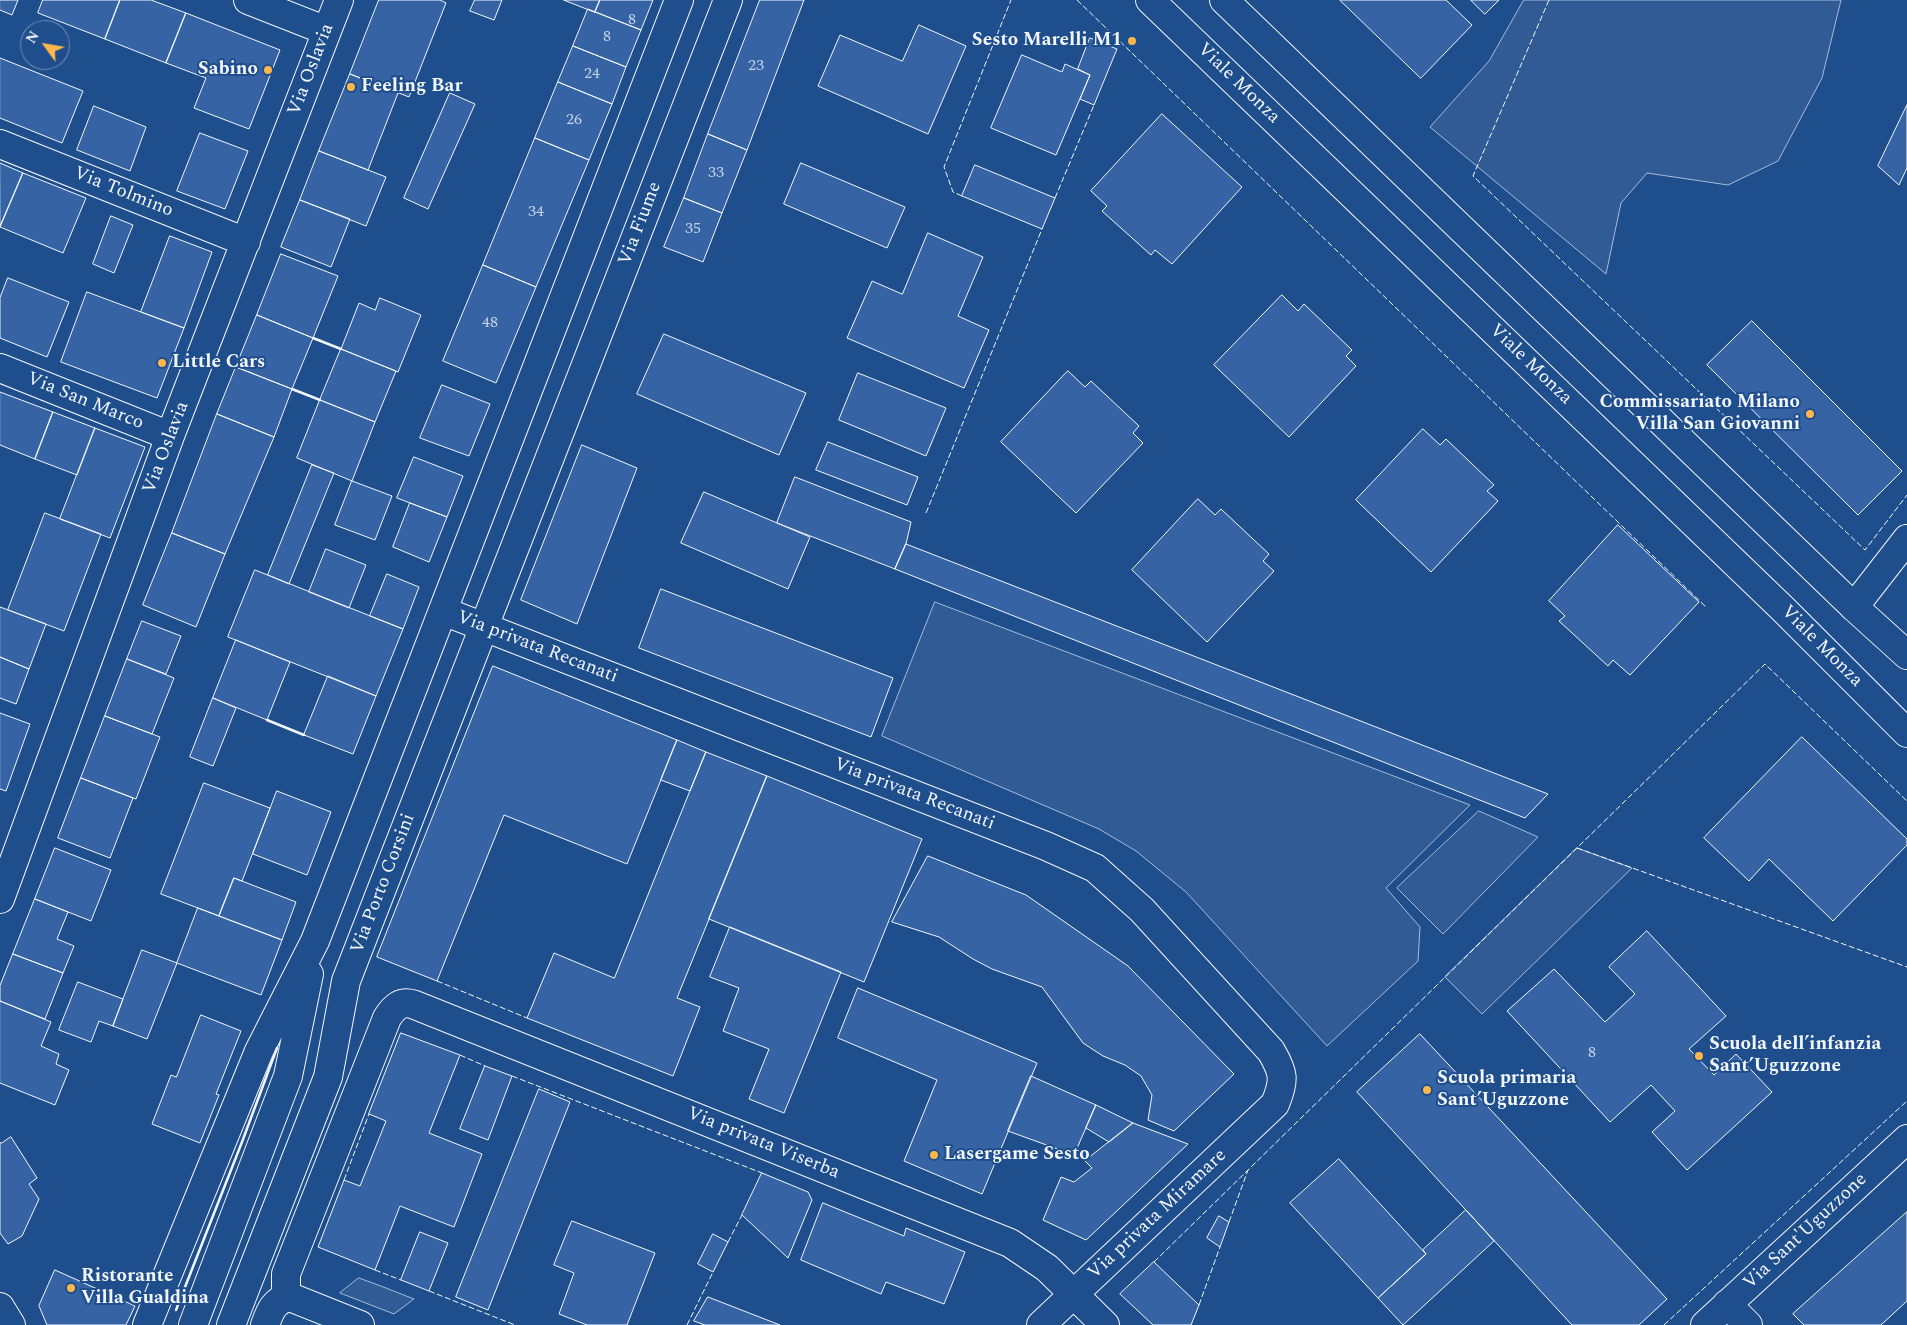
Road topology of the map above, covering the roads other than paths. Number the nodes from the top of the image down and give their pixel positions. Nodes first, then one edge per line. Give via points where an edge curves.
1 (248, 0) edge
2 (339, 0) edge
3 (679, 0) edge
4 (728, 0) edge
5 (1150, 0) edge
6 (1224, 0) edge
7 (327, 32) junction
8 (0, 144) edge
9 (246, 242) junction
10 (0, 368) edge
11 (170, 436) junction
12 (554, 448) joint
13 (1907, 539) edge
14 (1854, 607) junction
15 (443, 612) junction
16 (484, 628) junction
17 (1907, 655) edge
18 (1907, 733) edge
19 (0, 899) edge
20 (315, 941) junction
21 (1275, 1104) joint
22 (1907, 1139) edge
23 (1073, 1294) junction
24 (290, 1297) junction
25 (1727, 1304) junction
26 (0, 1306) edge
27 (194, 1321) edge
28 (11, 1325) edge
29 (147, 1325) edge
30 (231, 1325) edge
31 (265, 1325) edge
32 (360, 1325) edge
33 (1041, 1325) edge
34 (1106, 1325) edge
35 (1705, 1325) edge
36 (1748, 1325) edge

1 - 7 street
2 - 7 street, Via Oslavia
3 - 15 street
4 - 12 street, Via Fiume
5 - 18 street, Viale Monza via 1782,608
6 - 14 street
7 - 9 street, Via Oslavia
8 - 9 street, Via Tolmino
9 - 11 street, Via Oslavia
10 - 11 street, Via San Marco
11 - 19 street, Via Oslavia
12 - 16 street, Via Porto Corsini
13 - 14 street
14 - 17 street
15 - 16 street, Via privata Recanati
15 - 20 street
16 - 21 street, Via privata Recanati via 1046,846 1095,868 1142,910 1271,1051 1281,1068 1282,1087
16 - 30 street, Via Porto Corsini via 346,980 328,1077
20 - 27 street via 288,1076
20 - 29 street via 258,1051
21 - 23 street, Via privata Miramare
22 - 25 street, Via Sant'Uguzzone
23 - 24 street, Via privata Viserba via 1047,1268 1010,1243 404,1003 397,1005 386,1018 286,1274 286,1290
23 - 33 street, Via privata Miramare
23 - 34 street, Via privata Viserba
24 - 31 street via 274,1304
24 - 32 street
25 - 35 street, Via Sant'Uguzzone
25 - 36 street
26 - 28 street

